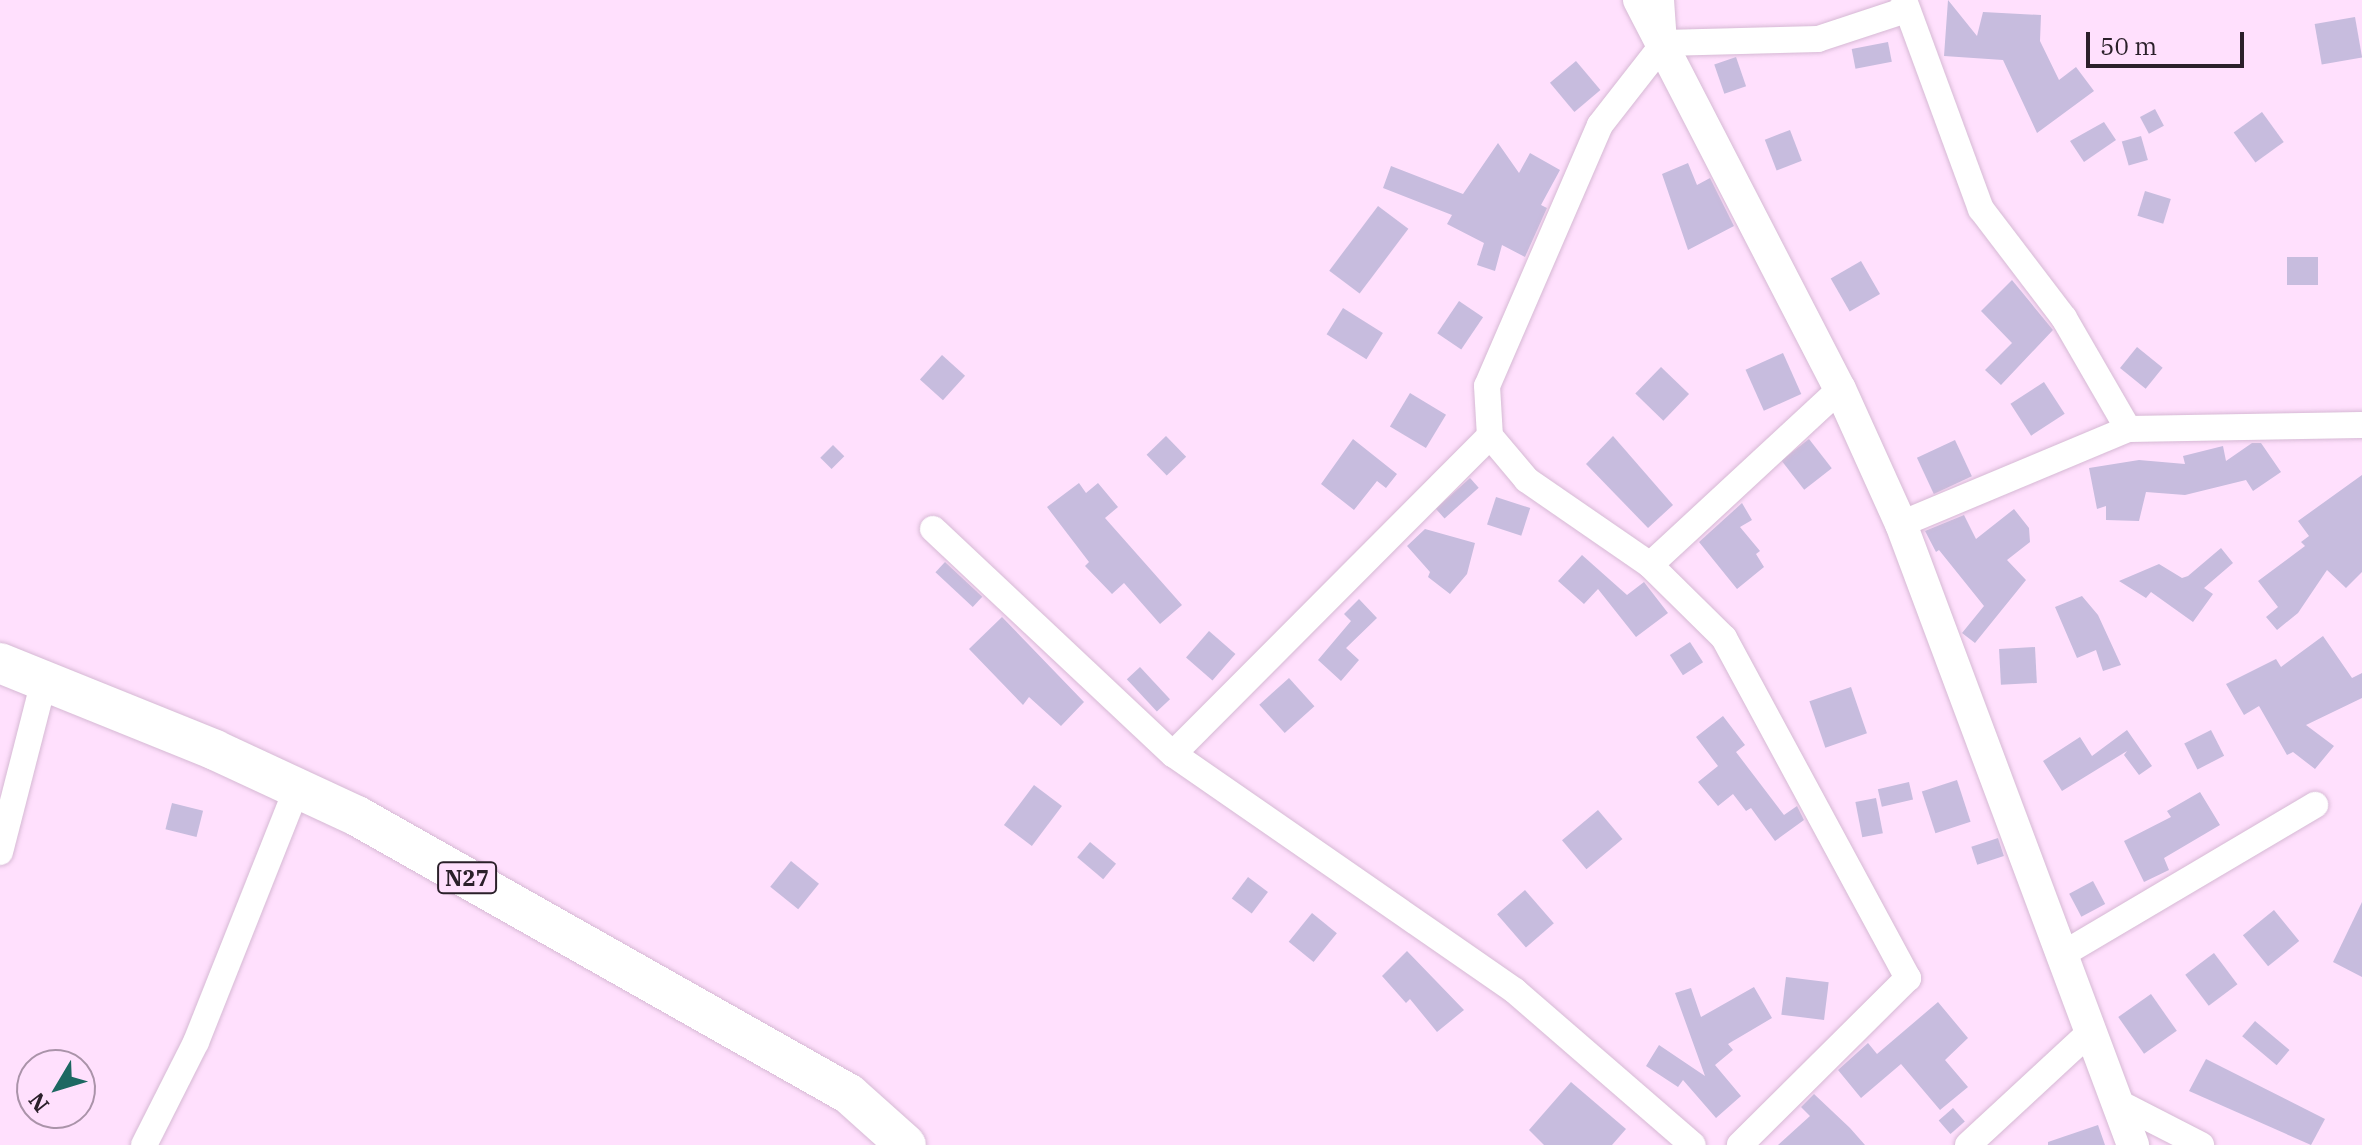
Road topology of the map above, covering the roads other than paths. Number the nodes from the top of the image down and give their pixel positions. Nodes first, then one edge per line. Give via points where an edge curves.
1 (1639, 0) edge
2 (1661, 0) edge
3 (1905, 5) edge
4 (1664, 43) junction
5 (1840, 389) junction
6 (2362, 425) edge
7 (2128, 429) junction
8 (1490, 436) junction
9 (1901, 524) junction
10 (933, 529) dead end
11 (1650, 565) junction
12 (0, 663) edge
13 (44, 681) junction
14 (1173, 754) junction
15 (297, 788) junction
16 (2315, 805) dead end
17 (0, 852) edge
18 (2063, 954) junction
19 (2092, 1030) junction
20 (2121, 1104) junction
21 (144, 1145) edge
22 (906, 1145) edge
23 (1693, 1145) edge
24 (1740, 1145) edge
25 (1968, 1145) edge
26 (2133, 1145) edge
27 (2201, 1145) edge

1 - 4 street
2 - 4 street
3 - 4 street via 1818,39
3 - 7 street via 1981,209 2064,318
4 - 5 street
4 - 8 street via 1600,125 1487,386
5 - 9 street
5 - 11 street
6 - 7 street
7 - 9 street
8 - 11 street via 1527,480
8 - 14 street
9 - 18 street
10 - 14 street
11 - 24 street via 1724,638 1908,978
12 - 13 main road, N27
13 - 15 main road, N27
13 - 17 street
14 - 23 street via 1515,991
15 - 21 street via 196,1042
15 - 22 main road, N27 via 357,816 827,1081
16 - 18 street
18 - 19 street
19 - 20 street
19 - 25 street
20 - 26 street
20 - 27 street

